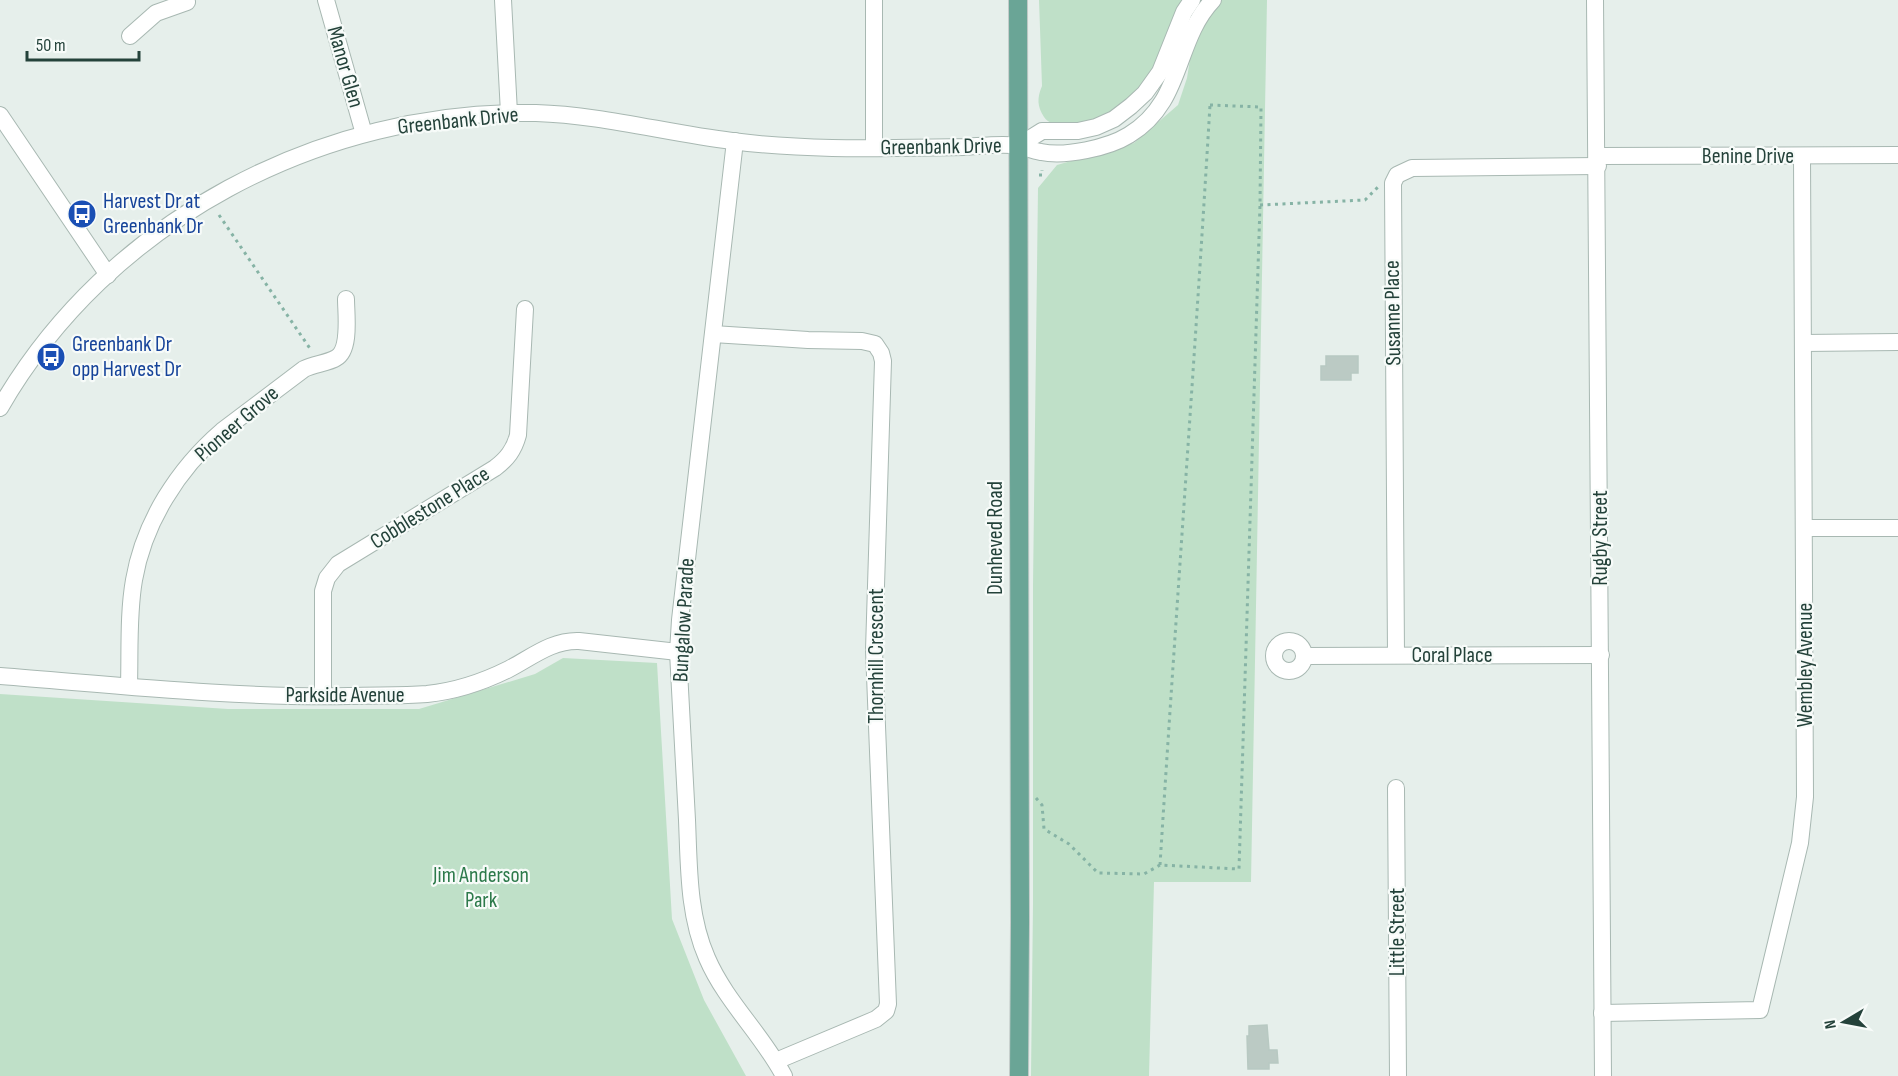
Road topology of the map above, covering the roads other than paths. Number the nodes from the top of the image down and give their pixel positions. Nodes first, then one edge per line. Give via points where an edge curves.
1 (326, 0) edge
2 (503, 0) edge
3 (874, 0) edge
4 (1018, 0) edge
5 (1192, 0) edge
6 (1213, 0) edge
7 (1595, 0) edge
8 (187, 2) dead end
9 (152, 6) edge
10 (130, 36) dead end
11 (509, 113) junction
12 (0, 115) edge
13 (364, 134) junction
14 (6, 138) edge
15 (735, 141) junction
16 (1018, 146) junction
17 (874, 148) junction
18 (1898, 155) edge
19 (1802, 156) junction
20 (1598, 161) junction
21 (108, 275) junction
22 (346, 299) dead end
23 (525, 309) dead end
24 (713, 334) junction
25 (1898, 342) edge
26 (1803, 343) junction
27 (0, 408) edge
28 (1804, 528) junction
29 (1898, 528) edge
30 (678, 652) junction
31 (1396, 655) junction
32 (1601, 655) junction
33 (1304, 656) dead end
34 (0, 676) edge
35 (129, 686) junction
36 (322, 696) junction
37 (1396, 788) dead end
38 (1602, 1013) junction
39 (780, 1069) edge
40 (1019, 1076) edge
41 (1398, 1076) edge
42 (1603, 1076) edge

1 - 13 street, Manor Glen
2 - 11 street
3 - 17 street
4 - 16 main road, Dunheved Road
5 - 16 street via 1160,72 1131,106 1096,127 1042,131
6 - 16 street, Greenbank Drive via 1197,20 1167,95 1138,129 1097,148 1048,153
7 - 20 street, Rugby Street
8 - 9 street
9 - 10 street
11 - 13 street, Greenbank Drive via 415,122
11 - 15 street, Greenbank Drive via 604,119
12 - 14 street
13 - 21 street, Greenbank Drive via 291,158 233,185 174,222
14 - 21 street
15 - 17 street, Greenbank Drive
15 - 24 street, Bungalow Parade
16 - 17 street, Greenbank Drive
16 - 40 main road, Dunheved Road
18 - 19 street, Benine Drive
19 - 20 street, Benine Drive
19 - 26 street, Wembley Avenue
20 - 31 street, Susanne Place via 1412,168 1389,181
20 - 32 street, Rugby Street
21 - 27 street, Greenbank Drive via 53,333
22 - 35 street, Pioneer Grove via 346,339 341,354 299,372 210,442 178,478 162,504 147,535 134,580
23 - 36 street, Cobblestone Place via 518,435 512,451 495,468 330,572 323,591
24 - 30 street, Bungalow Parade
24 - 39 street, Thornhill Crescent via 862,341 875,344 883,361 874,650 888,1004 876,1019
25 - 26 street
26 - 28 street, Wembley Avenue
28 - 29 street
28 - 38 street, Wembley Avenue via 1804,812 1760,1010
30 - 36 street, Parkside Avenue via 563,641 489,678 457,689 424,694
30 - 39 street, Bungalow Parade via 690,884 696,926 719,982
31 - 32 street, Coral Place
31 - 33 street, Coral Place
32 - 38 street, Rugby Street
34 - 35 street, Parkside Avenue
35 - 36 street, Parkside Avenue
37 - 41 street, Little Street
38 - 42 street, Rugby Street

